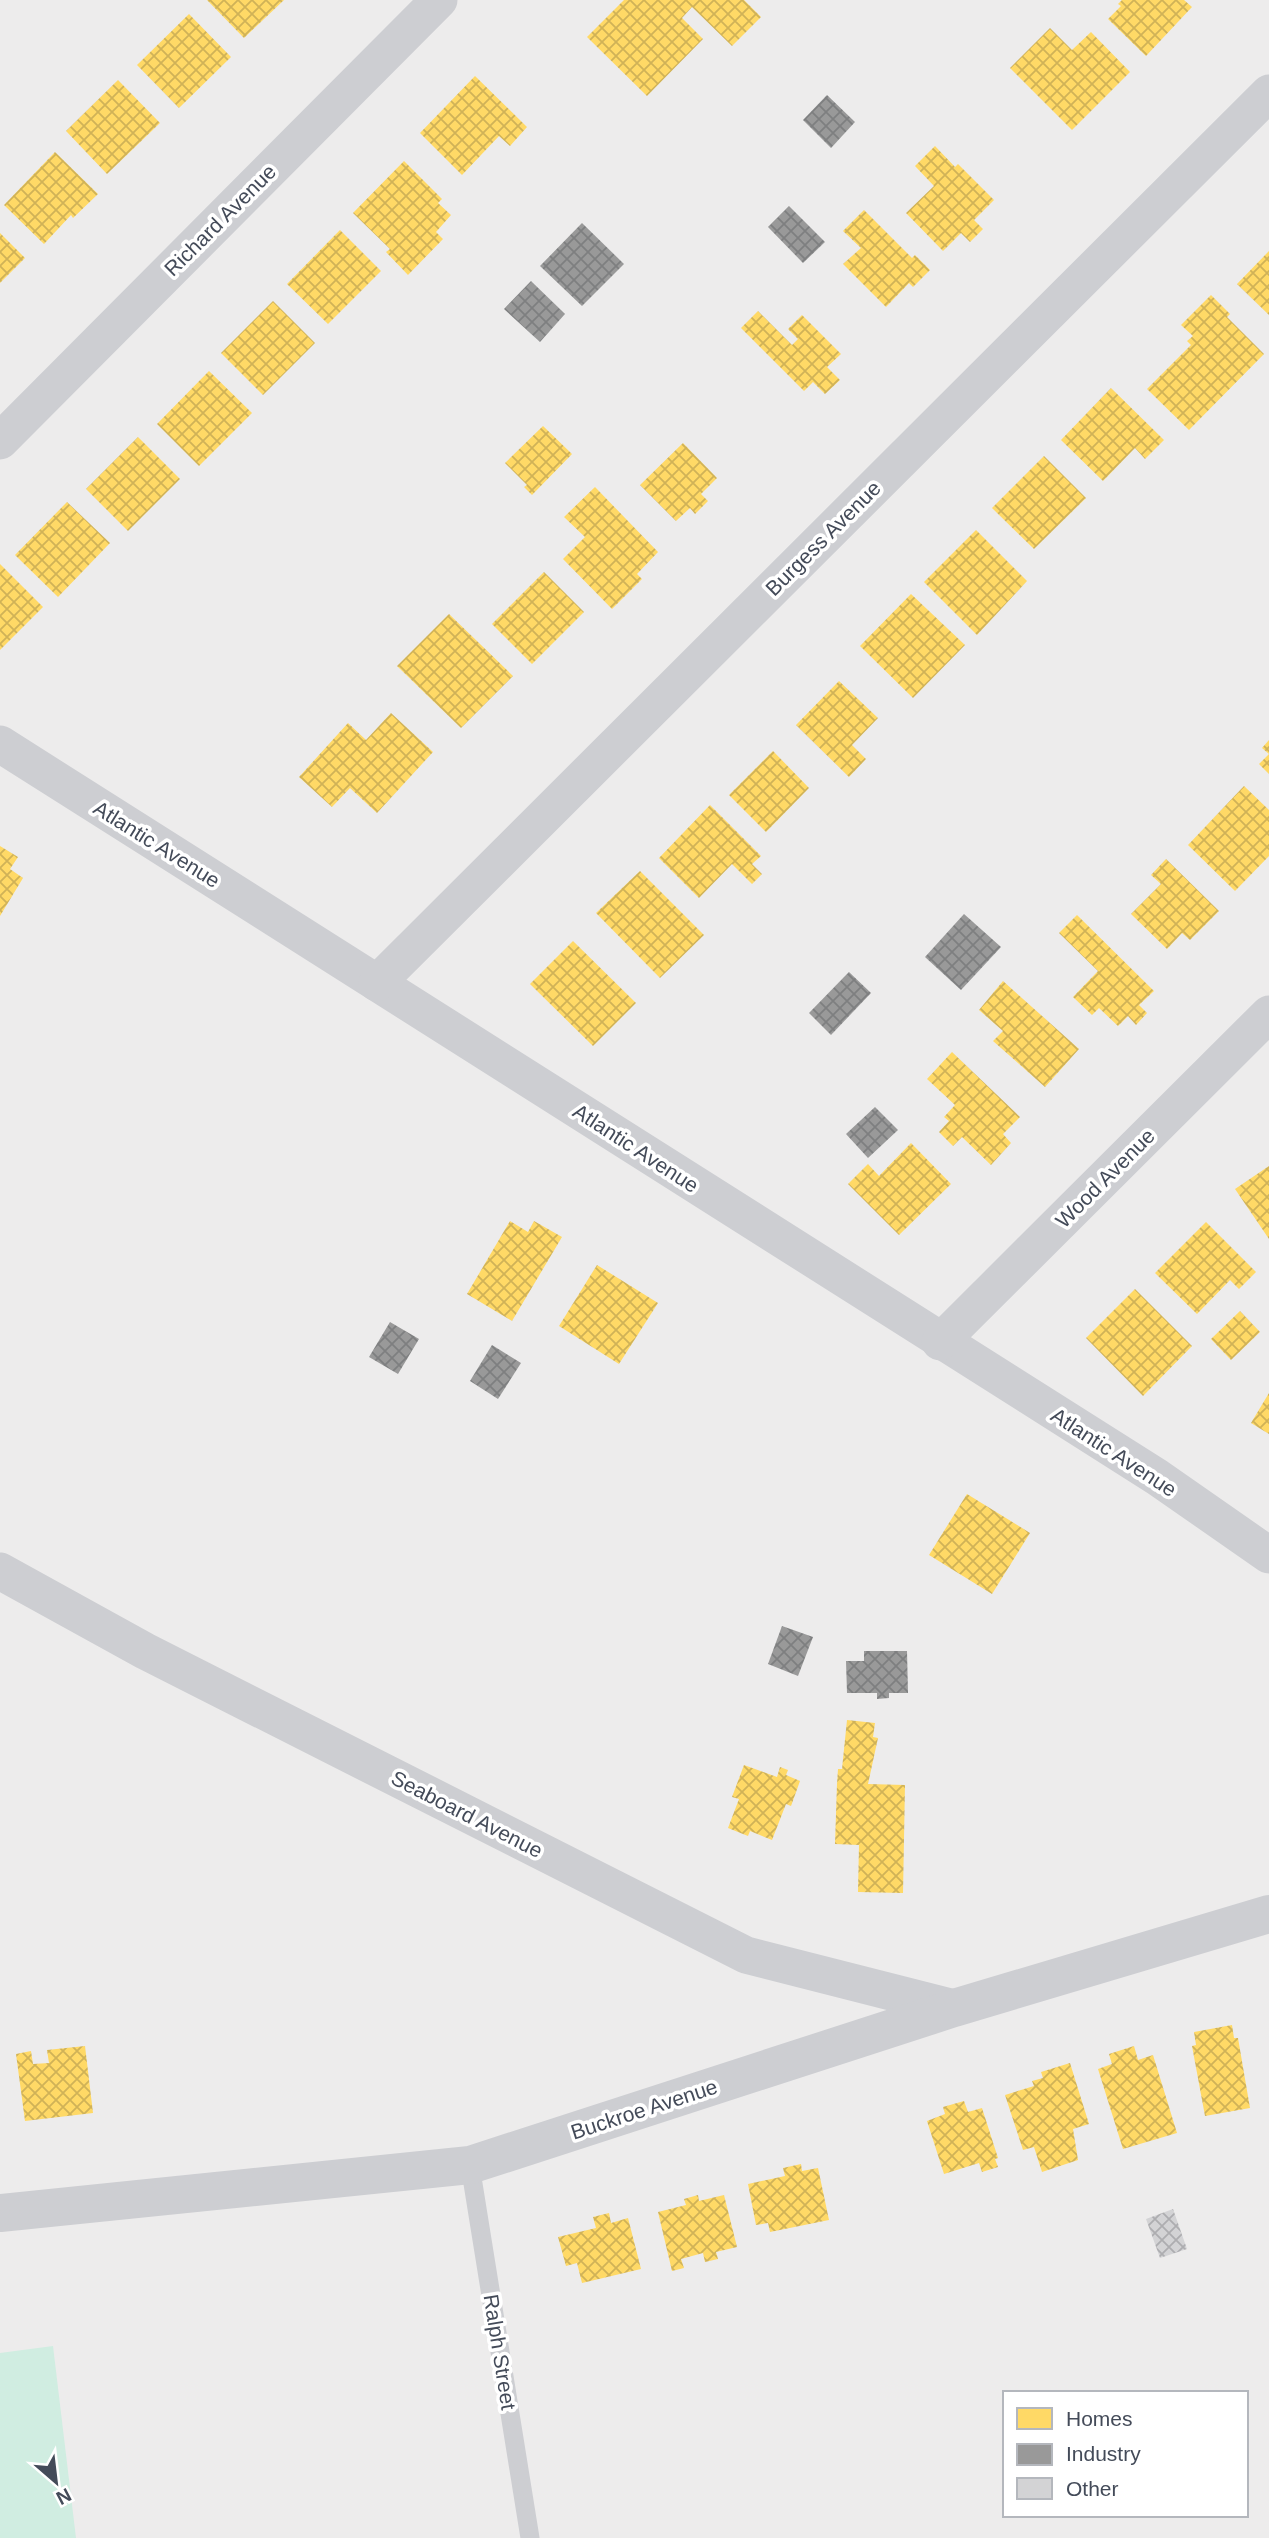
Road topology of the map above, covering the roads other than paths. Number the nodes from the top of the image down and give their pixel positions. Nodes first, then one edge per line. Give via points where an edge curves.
1 (439, 0) edge
2 (1269, 93) edge
3 (0, 440) edge
4 (0, 744) edge
5 (377, 983) junction
6 (1269, 1014) edge
7 (940, 1342) junction
8 (1269, 1555) edge
9 (0, 1571) edge
10 (1269, 1914) edge
11 (954, 2008) junction
12 (470, 2165) junction
13 (0, 2213) edge
14 (530, 2538) edge

1 - 3 street, Richard Avenue
2 - 5 street, Burgess Avenue
4 - 5 street, Atlantic Avenue
5 - 7 street, Atlantic Avenue
6 - 7 street, Wood Avenue
7 - 8 street, Atlantic Avenue via 1157,1477
9 - 11 street, Seaboard Avenue via 157,1657 746,1955
10 - 11 street, Buckroe Avenue
11 - 12 street, Buckroe Avenue
12 - 13 street, Buckroe Avenue
12 - 14 lane, Ralph Street

